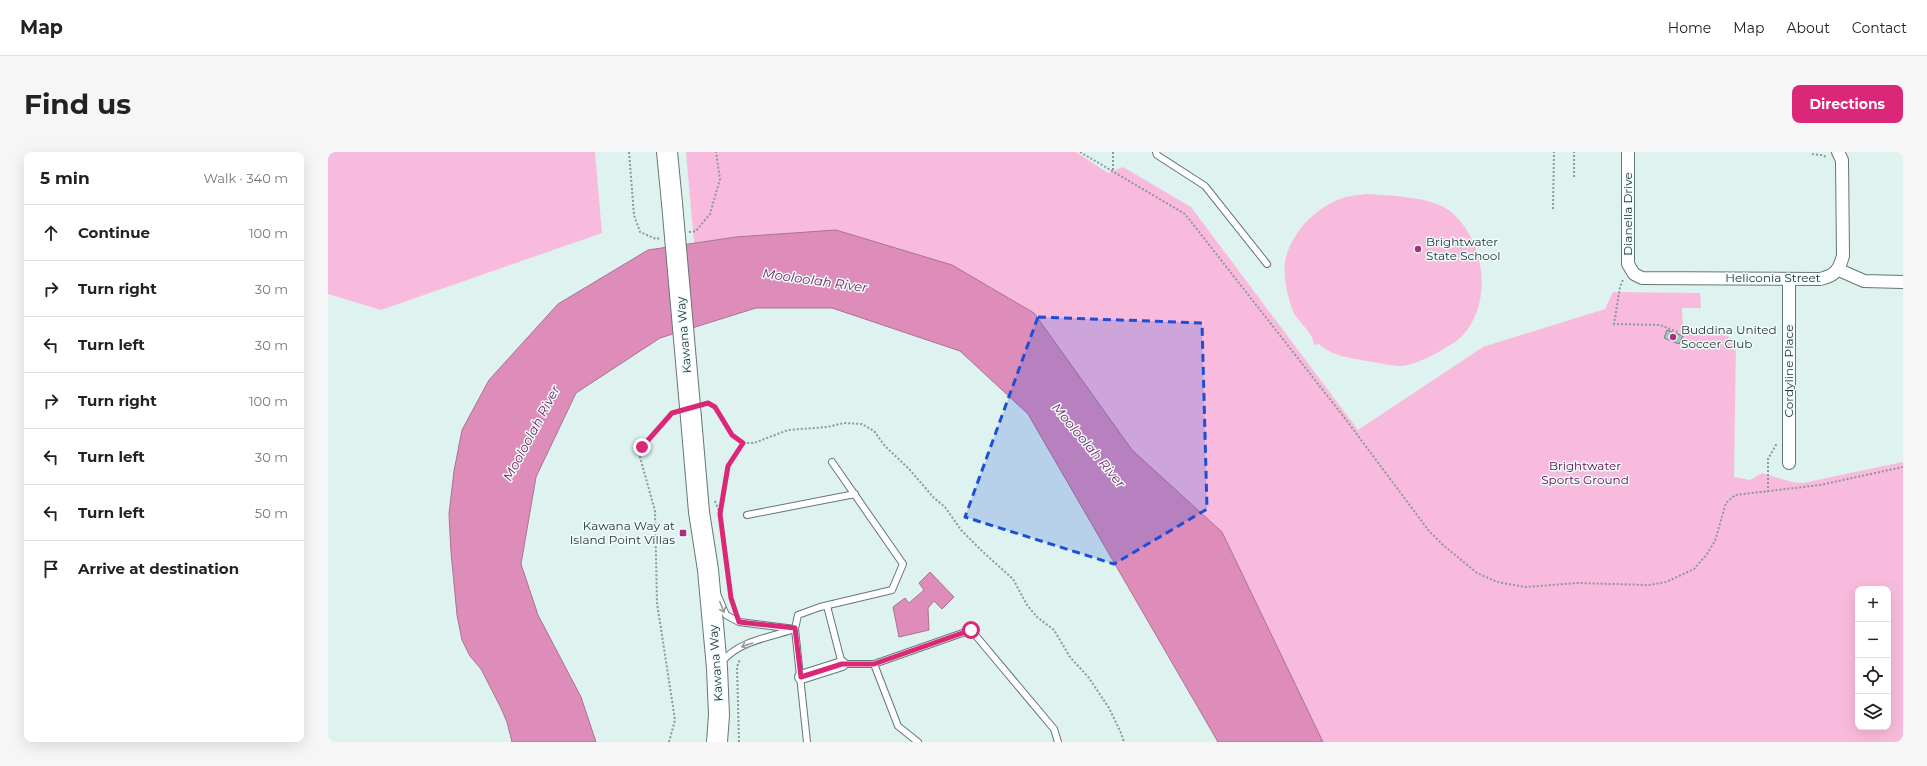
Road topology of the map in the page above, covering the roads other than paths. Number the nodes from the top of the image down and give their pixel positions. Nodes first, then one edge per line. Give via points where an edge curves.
1 (1156, 152) edge
2 (1628, 152) edge
3 (667, 154) edge
4 (1834, 156) edge
5 (1267, 264) dead end
6 (1839, 270) junction
7 (1630, 278) joint
8 (1789, 279) junction
9 (1903, 282) edge
10 (832, 462) dead end
11 (1789, 463) dead end
12 (855, 494) junction
13 (699, 512) junction
14 (747, 515) dead end
15 (708, 570) junction
16 (827, 606) junction
17 (795, 628) junction
18 (842, 664) junction
19 (874, 664) junction
20 (717, 668) junction
21 (801, 677) junction
22 (714, 742) edge
23 (717, 742) edge
24 (807, 742) edge
25 (918, 742) edge
26 (1058, 742) edge

1 - 5 lane via 1205,186
2 - 7 street, Dianella Drive
3 - 13 main road, Kawana Way, bridge
4 - 6 street via 1842,160 1843,248
6 - 8 street, Heliconia Street via 1829,277 1820,279
6 - 9 street via 1864,281
7 - 8 street, Heliconia Street
8 - 11 street, Cordyline Place
10 - 12 lane
12 - 14 lane
12 - 16 lane via 903,564 892,590
13 - 15 main road, Kawana Way
13 - 22 main road, Kawana Way via 697,548
15 -> 17 lane via 726,615 739,622
15 - 20 main road, Kawana Way
16 - 17 lane via 798,615
16 - 18 lane
17 -> 20 lane via 740,647 728,654
17 - 21 lane
18 - 19 lane
18 - 21 street
19 - 25 lane via 898,726
19 - 26 lane via 971,630 1054,730
20 - 23 main road, Kawana Way
21 - 24 lane

